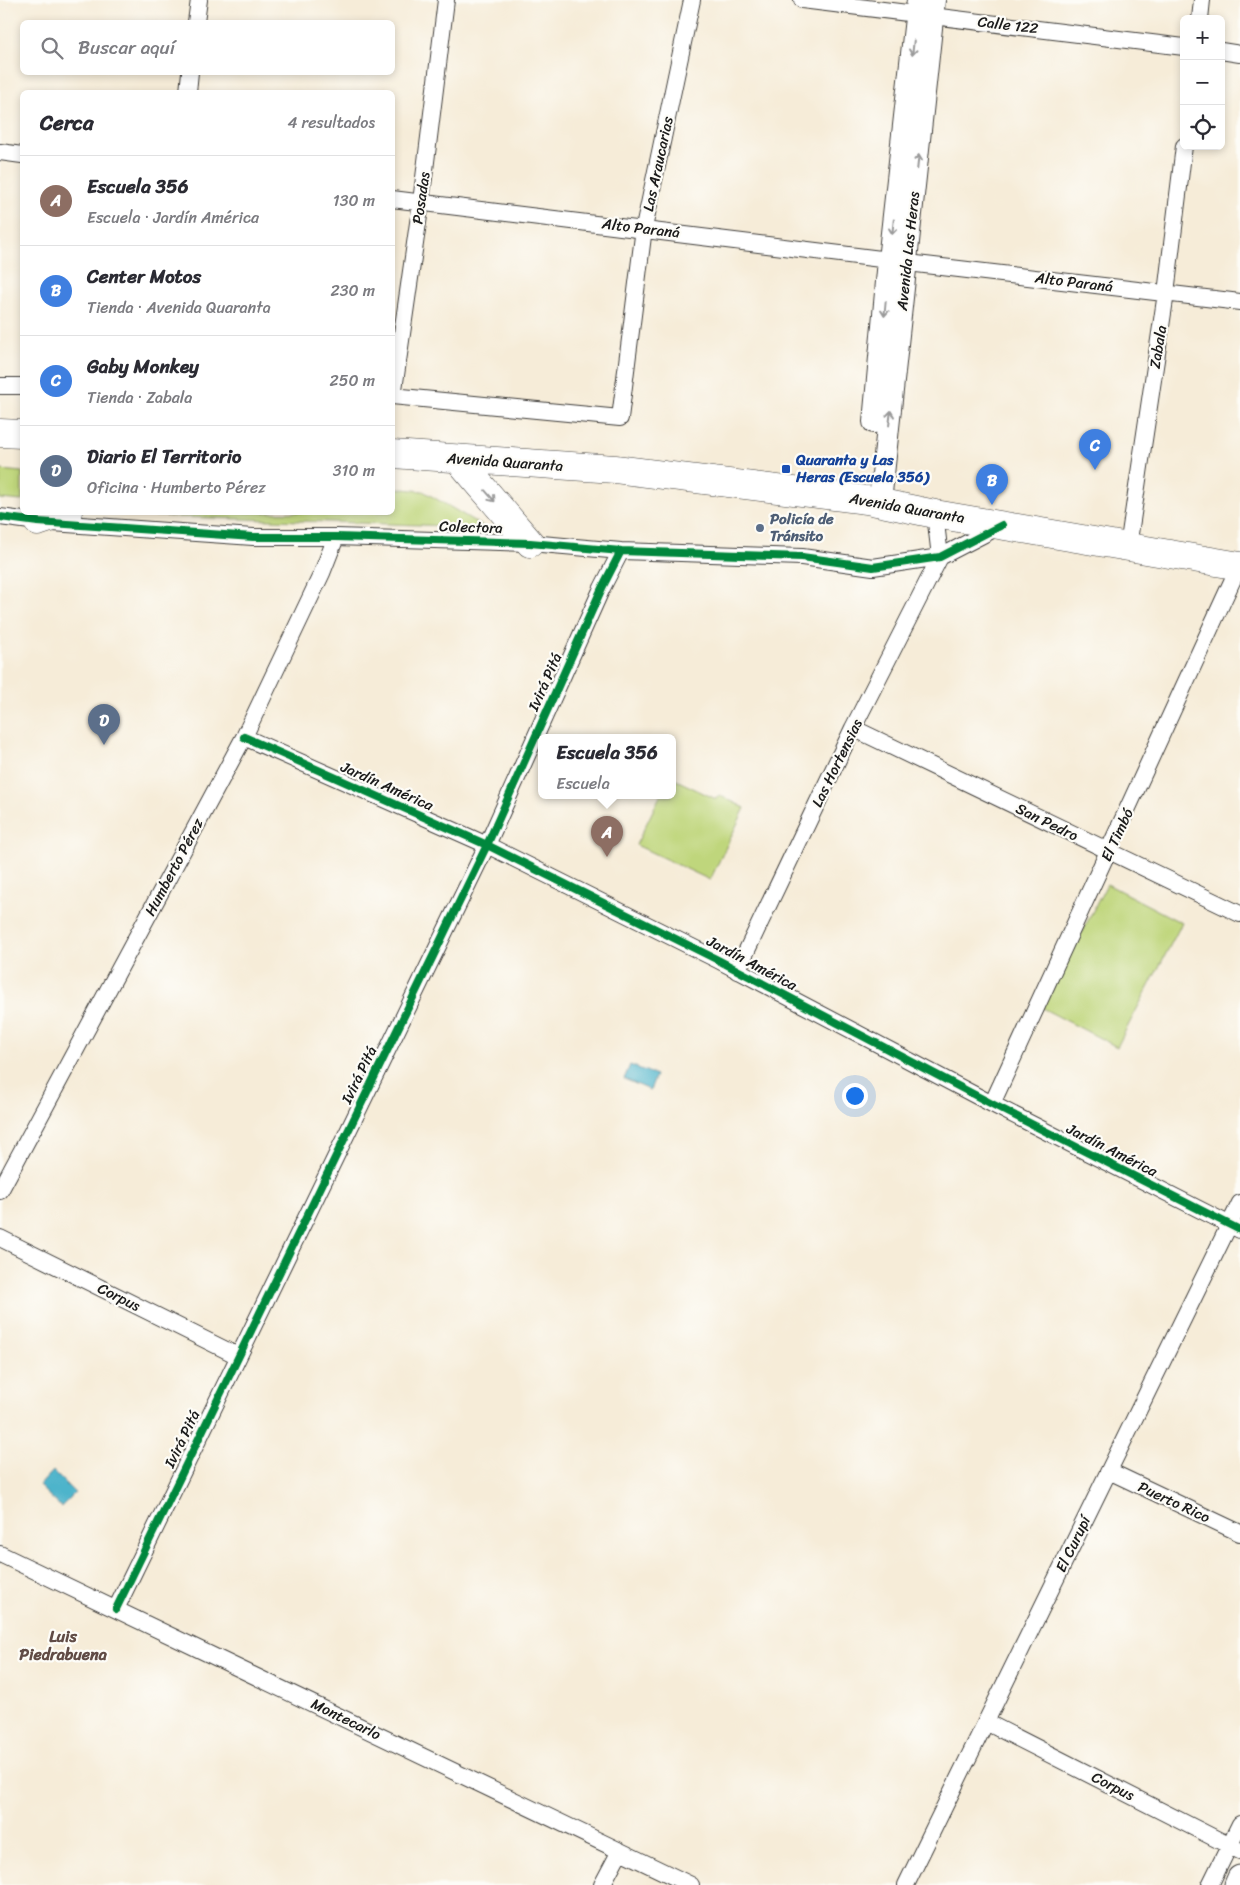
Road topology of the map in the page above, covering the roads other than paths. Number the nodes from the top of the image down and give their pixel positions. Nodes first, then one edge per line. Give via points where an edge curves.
1 (199, 0) edge
2 (446, 0) edge
3 (692, 0) edge
4 (802, 0) edge
5 (1202, 0) edge
6 (925, 7) edge
7 (1200, 15) edge
8 (196, 20) edge
9 (1180, 46) edge
10 (1225, 52) edge
11 (1240, 54) edge
12 (190, 75) edge
13 (188, 90) edge
14 (1184, 150) edge
15 (0, 152) edge
16 (20, 155) edge
17 (395, 199) edge
18 (421, 202) junction
19 (644, 228) junction
20 (898, 261) junction
21 (1166, 293) junction
22 (1240, 302) edge
23 (395, 382) edge
24 (0, 386) edge
25 (20, 386) edge
26 (395, 396) edge
27 (0, 433) edge
28 (20, 434) edge
29 (395, 454) edge
30 (458, 459) junction
31 (874, 501) junction
32 (935, 514) junction
33 (59, 515) edge
34 (0, 516) edge
35 (38, 522) junction
36 (1002, 525) junction
37 (336, 537) junction
38 (530, 543) junction
39 (1128, 547) junction
40 (621, 551) junction
41 (940, 556) junction
42 (1240, 566) edge
43 (854, 728) junction
44 (244, 737) junction
45 (487, 845) junction
46 (1109, 852) junction
47 (1240, 914) edge
48 (737, 972) junction
49 (992, 1104) junction
50 (0, 1191) edge
51 (1240, 1203) edge
52 (1235, 1228) edge
53 (0, 1238) edge
54 (238, 1356) junction
55 (1108, 1471) junction
56 (1240, 1533) edge
57 (0, 1554) edge
58 (116, 1609) junction
59 (986, 1722) junction
60 (1240, 1824) edge
61 (1235, 1849) edge
62 (620, 1851) junction
63 (1240, 1878) edge
64 (602, 1885) edge
65 (691, 1885) edge
66 (906, 1885) edge
67 (1210, 1885) edge
68 (1237, 1885) edge

1 - 8 street
2 - 18 street, Posadas
3 - 19 street, Las Araucarias
4 - 6 street, Calle 122
5 - 7 street
6 - 9 street, Calle 122
6 - 20 main road, Avenida Las Heras
10 - 11 street
12 - 13 street
14 - 21 street, Zabala
15 - 16 street
17 - 18 street, Alto Paraná
18 - 19 street, Alto Paraná
18 - 23 street, Posadas
19 - 20 street, Alto Paraná
19 - 26 street, Las Araucarias via 620,418
20 - 21 street, Alto Paraná
20 - 31 main road, Avenida Las Heras
21 - 22 street, Alto Paraná
21 - 39 street, Zabala
24 - 25 street
27 - 28 highway
29 - 30 highway, Avenida Quaranta
30 - 31 highway, Avenida Quaranta via 614,469
30 -> 38 highway
31 - 32 highway, Avenida Quaranta
32 - 36 highway, Avenida Quaranta
32 - 41 street
33 - 35 highway
34 - 35 street, Colectora
35 - 37 street, Colectora via 253,537
36 - 39 highway, Avenida Quaranta
36 - 41 street
37 - 38 street, Colectora
37 - 44 street, Humberto Pérez
38 - 40 street, Colectora
39 - 42 highway, Avenida Quaranta
40 - 41 street, Colectora via 802,557 873,567
40 - 45 street, Ivirá Pitá
41 - 43 street, Las Hortensias
42 - 46 street, El Timbó
43 - 46 street, San Pedro
43 - 48 street, Las Hortensias
44 - 45 street, Jardín América
44 - 50 street, Humberto Pérez
45 - 48 street, Jardín América
45 - 54 street, Ivirá Pitá
46 - 47 street, San Pedro
46 - 49 street, El Timbó
48 - 49 street, Jardín América
49 - 52 street, Jardín América
51 - 52 street, El Curupí
52 - 55 street, El Curupí
53 - 54 street, Corpus
54 - 58 street, Ivirá Pitá
55 - 56 street, Puerto Rico
55 - 59 street, El Curupí
57 - 58 street, Montecarlo
58 - 62 street, Montecarlo
59 - 61 street, Corpus
59 - 66 street, El Curupí
60 - 61 street
61 - 67 street
62 - 64 street
62 - 65 street, Montecarlo
63 - 68 main road

